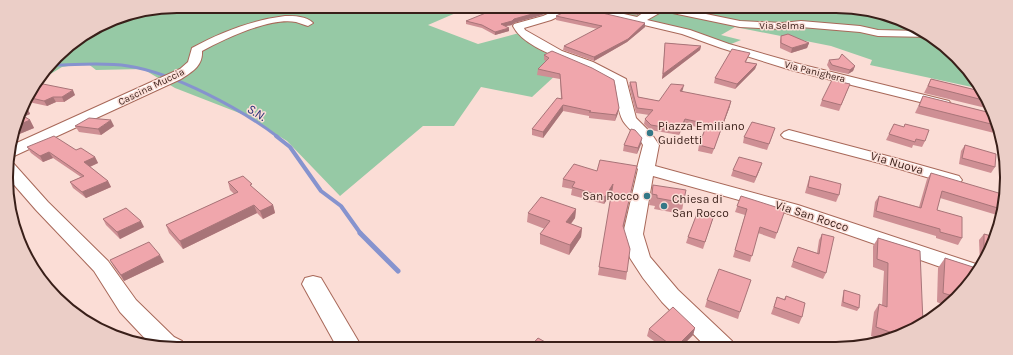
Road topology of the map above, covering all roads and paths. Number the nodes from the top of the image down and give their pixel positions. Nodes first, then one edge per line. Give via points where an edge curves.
1 (558, 13) edge
2 (608, 13) edge
3 (650, 13) edge
4 (686, 13) edge
5 (640, 20) junction
6 (308, 23) dead end
7 (918, 35) edge
8 (954, 107) edge
9 (790, 135) dead end
10 (15, 150) edge
11 (645, 168) junction
12 (13, 174) edge
13 (968, 184) edge
14 (971, 270) edge
15 (314, 284) dead end
16 (164, 342) edge
17 (347, 342) edge
18 (717, 342) edge

1 - 11 street, Via Panighera via 518,26 521,32 558,54 589,65 621,82 626,113 651,145
2 - 5 street, Via Panighera
3 - 5 street, Via Selma
4 - 7 street, Via Selma via 740,24 801,24 854,28 885,34
5 - 8 street, Via Panighera via 795,67
6 - 10 street, Cascina Muccia via 296,18 281,18 220,38 196,50 195,64 171,78
9 - 13 street, Via Nuova
11 - 14 street, Via San Rocco via 792,209
11 - 18 street via 633,234 640,258 670,296
12 - 16 street via 100,266 128,306
15 - 17 street

